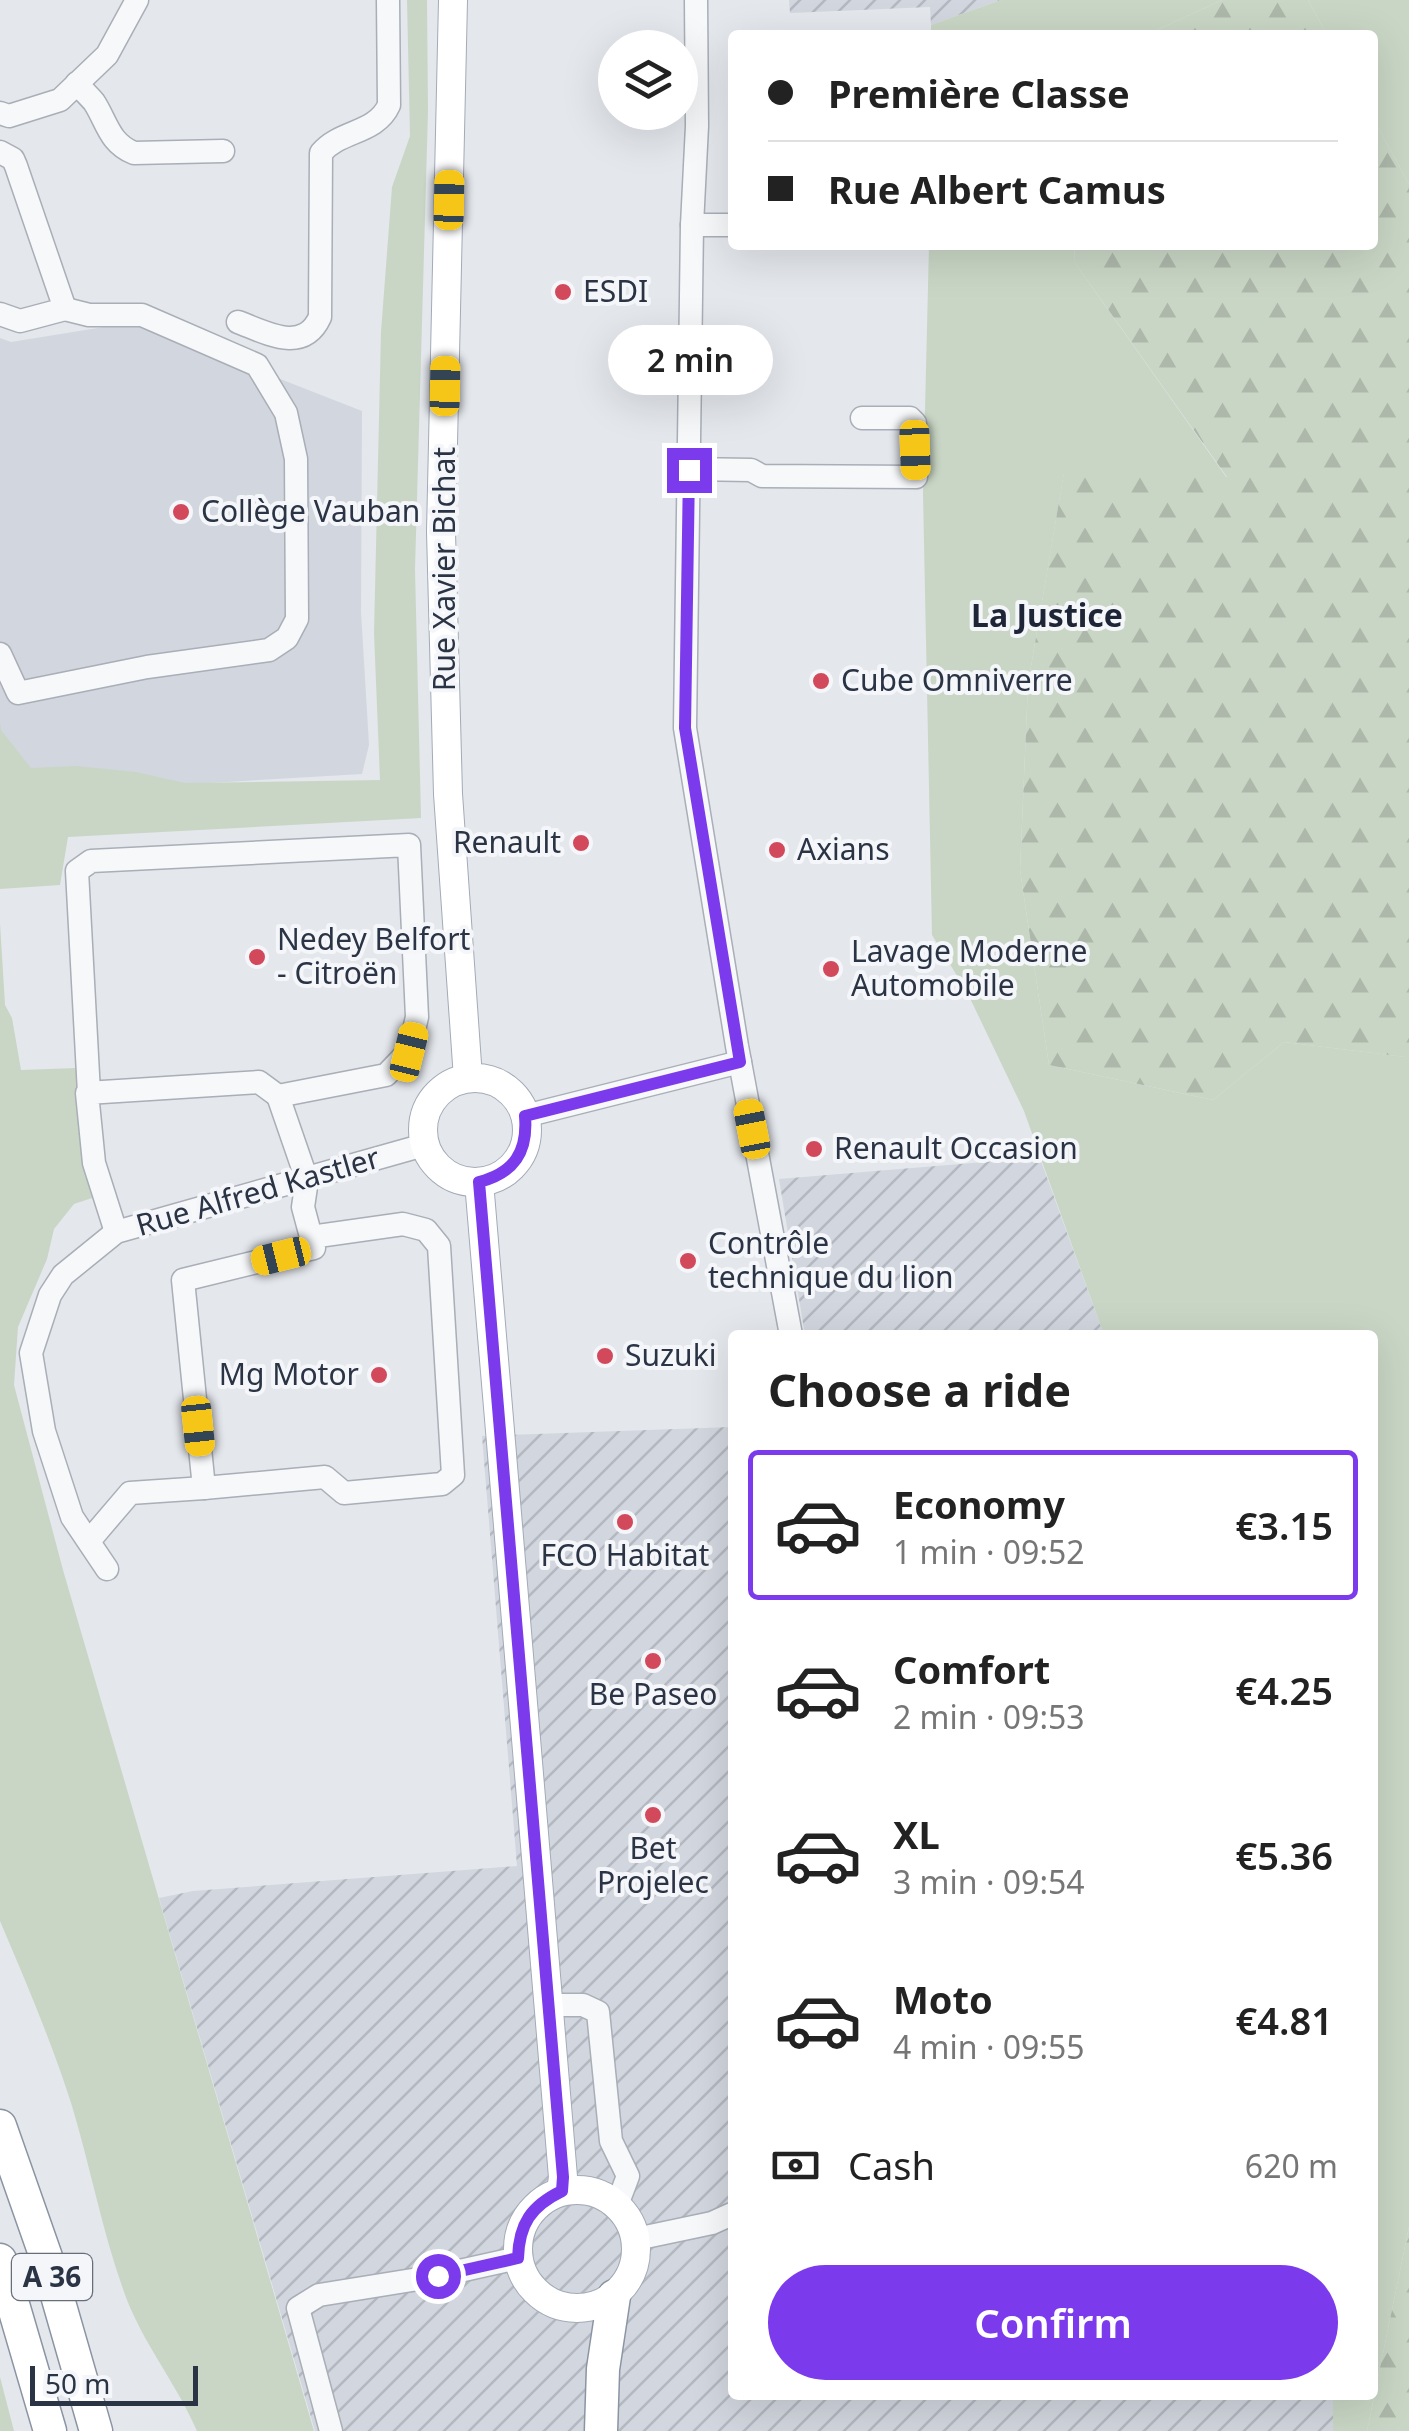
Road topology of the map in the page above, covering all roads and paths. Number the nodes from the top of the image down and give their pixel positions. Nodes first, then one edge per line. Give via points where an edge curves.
1 (137, 0) edge
2 (388, 0) edge
3 (454, 0) edge
4 (696, 0) edge
5 (77, 83) junction
6 (3, 121) edge
7 (223, 151) dead end
8 (0, 152) edge
9 (692, 224) junction
10 (728, 225) edge
11 (65, 309) junction
12 (0, 314) edge
13 (238, 322) dead end
14 (862, 418) dead end
15 (689, 470) junction
16 (0, 654) edge
17 (740, 1062) junction
18 (468, 1078) junction
19 (89, 1093) junction
20 (278, 1096) junction
21 (525, 1116) junction
22 (424, 1145) junction
23 (307, 1180) junction
24 (479, 1182) junction
25 (116, 1232) junction
26 (311, 1237) junction
27 (791, 1330) edge
28 (204, 1488) junction
29 (88, 1541) junction
30 (107, 1569) dead end
31 (549, 2005) junction
32 (0, 2126) edge
33 (562, 2191) junction
34 (617, 2204) junction
35 (728, 2216) edge
36 (636, 2239) junction
37 (518, 2258) junction
38 (0, 2260) edge
39 (614, 2296) junction
40 (50, 2431) edge
41 (96, 2431) edge
42 (331, 2431) edge
43 (601, 2431) edge

1 - 5 street via 107,54
2 - 13 street via 384,117 331,141 321,154 316,326 289,340
3 - 18 main road, Rue Xavier Bichat via 441,532 448,794
4 - 9 street
5 - 6 street via 60,100
5 - 7 street via 122,148
8 - 11 street via 16,166
9 - 10 street
9 - 15 street
11 - 12 street via 20,322
11 - 16 street via 142,315 257,365 286,413 296,459 297,619 270,650 18,692
14 - 15 street via 910,418 916,477
15 - 17 street via 685,728
17 - 21 street
17 - 27 street
18 - 21 main road via 497,1082
18 - 22 main road via 436,1094 426,1109
19 - 20 street via 260,1082
19 - 20 street via 77,871 91,862 409,845 417,1017 409,1052 386,1075
19 - 25 street via 94,1162
20 - 23 street
21 - 24 main road via 527,1134 512,1167
22 - 23 street, Rue Alfred Kastler
22 - 24 main road via 445,1174
23 - 25 street, Rue Alfred Kastler
23 - 26 street via 303,1207
24 - 31 main road
25 - 29 street, Rue Alfred Kastler via 63,1275 31,1353 44,1431 72,1517
26 - 28 street via 314,1248 183,1280
26 - 28 street via 403,1224 426,1230 439,1246 453,1474 442,1484 344,1493 325,1478
28 - 29 street via 130,1493
29 - 30 street, Rue Alfred Kastler
31 - 33 main road
31 - 34 street via 598,2012 611,2141 628,2176
32 - 41 highway, A 36
33 - 34 main road via 582,2189
33 - 37 main road via 527,2216
34 - 36 main road
35 - 36 street
36 - 39 main road via 632,2272
37 - 39 main road via 524,2278 555,2305 596,2306
37 - 42 street via 318,2294 298,2308
38 - 40 highway, A 36
39 - 43 highway

